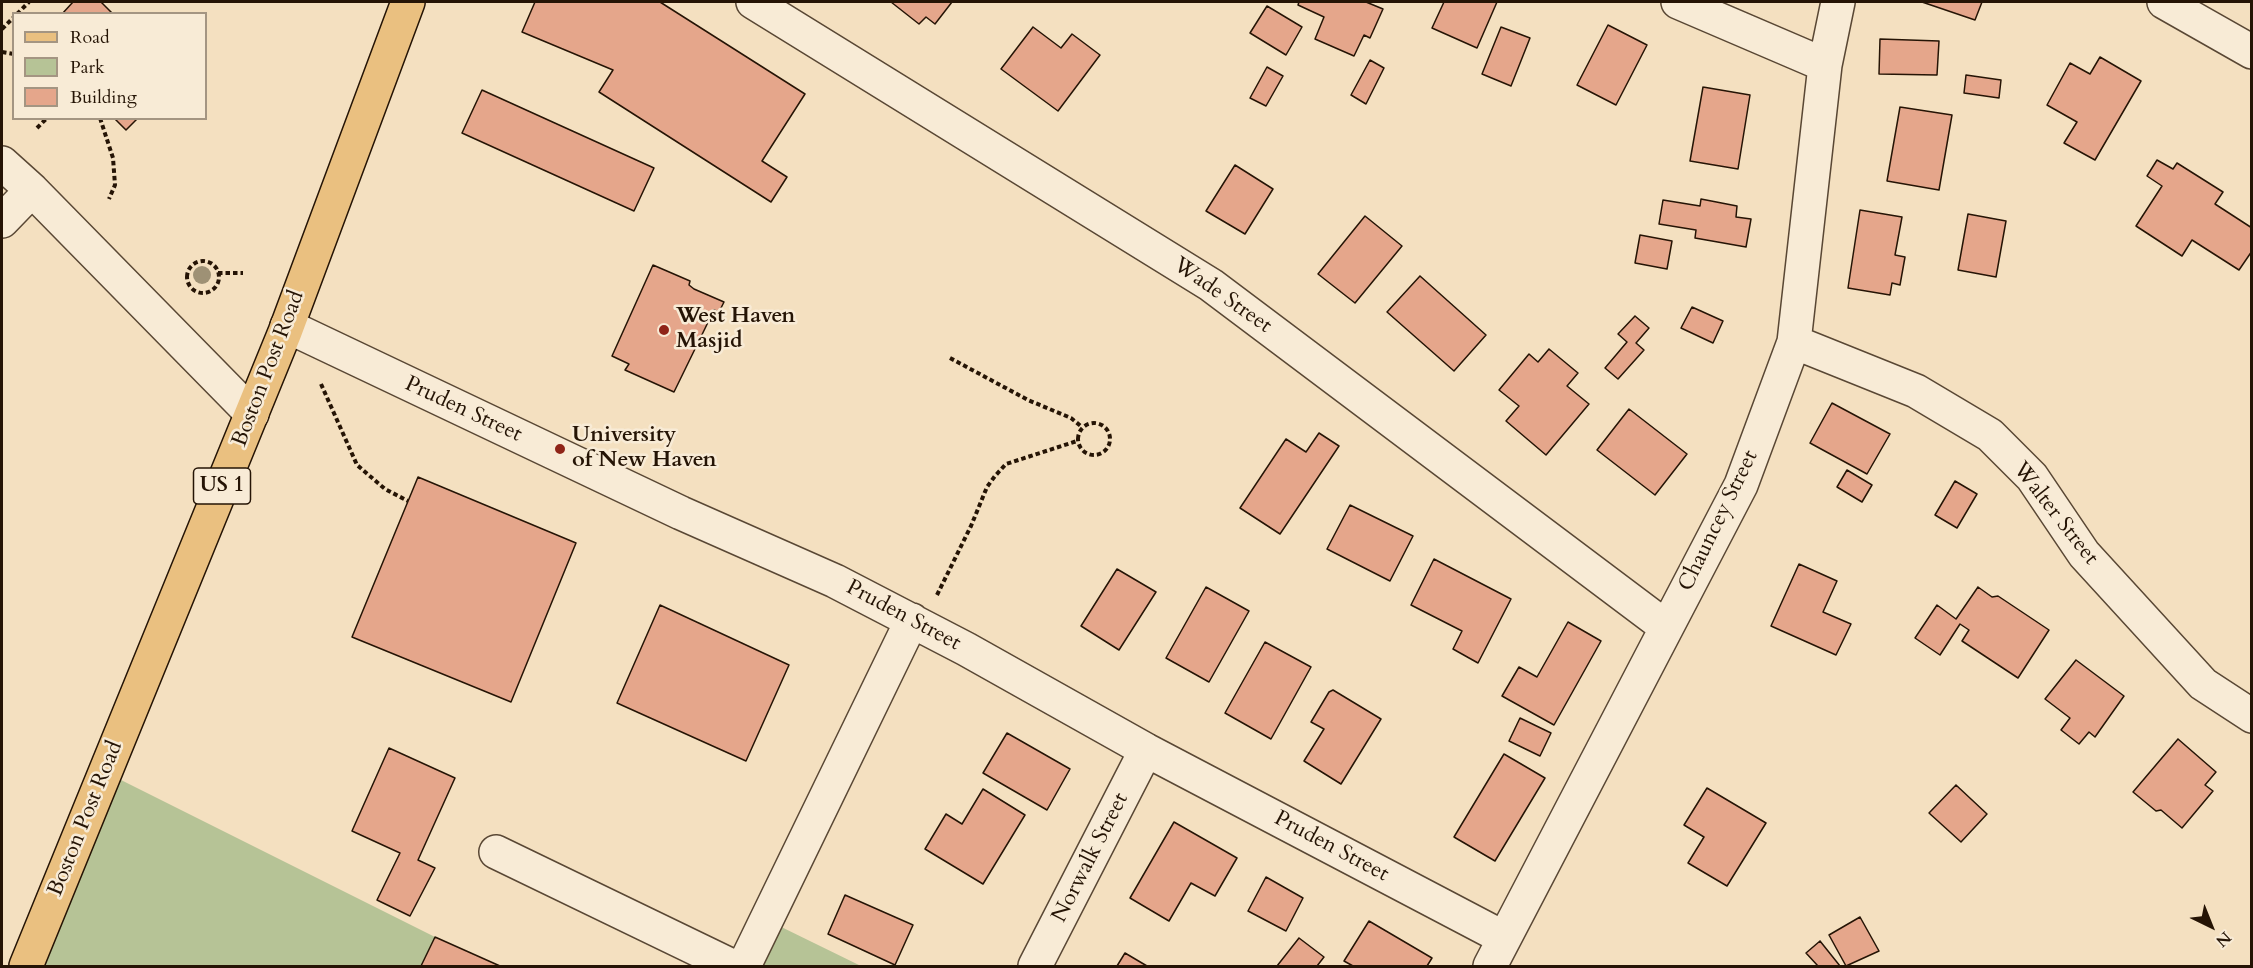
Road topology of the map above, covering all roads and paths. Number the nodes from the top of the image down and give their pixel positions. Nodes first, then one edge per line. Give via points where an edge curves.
1 (408, 2) edge
2 (753, 2) edge
3 (1678, 2) edge
4 (1838, 2) edge
5 (2164, 2) edge
6 (2252, 52) edge
7 (1825, 65) junction
8 (45, 120) edge
9 (101, 120) edge
10 (37, 128) dead end
11 (2, 163) edge
12 (32, 190) junction
13 (110, 199) dead end
14 (2, 221) edge
15 (218, 273) junction
16 (243, 273) dead end
17 (287, 326) junction
18 (1794, 342) junction
19 (950, 358) dead end
20 (320, 380) dead end
21 (252, 414) junction
22 (1082, 427) junction
23 (1077, 441) junction
24 (408, 501) dead end
25 (916, 623) junction
26 (1666, 627) junction
27 (2252, 716) edge
28 (1146, 750) junction
29 (496, 852) dead end
30 (1497, 952) edge
31 (26, 966) edge
32 (732, 966) edge
33 (744, 966) edge
34 (1035, 966) edge

1 - 17 main road, Boston Post Road / US 1
2 - 26 street, Wade Street via 1211,285
3 - 7 street
4 - 7 street, Chauncey Street
5 - 6 street
7 - 18 street, Chauncey Street
8 - 10 path
9 - 13 path via 113,158
11 - 12 street
12 - 14 street
12 - 21 street
15 - 15 path via 213,265 203,261 189,268 187,278 191,288 205,293 218,284
15 - 16 path
17 - 21 main road, Boston Post Road / US 1
17 - 25 street, Pruden Street via 681,513 835,581
18 - 26 street, Chauncey Street via 1741,485
18 - 27 street, Walter Street via 1916,391 1990,435 2032,477 2084,554 2203,684
19 - 22 path
20 - 24 path via 357,465 385,489
21 - 31 main road, Boston Post Road / US 1
22 - 23 path
22 - 23 path via 1092,423 1103,426 1110,435 1108,446 1101,454 1091,455
23 - 25 path via 1006,464 995,476 956,558
25 - 28 street, Pruden Street
25 - 33 street
26 - 30 street, Chauncey Street
28 - 30 street, Pruden Street
28 - 34 street, Norwalk Street
29 - 32 street

